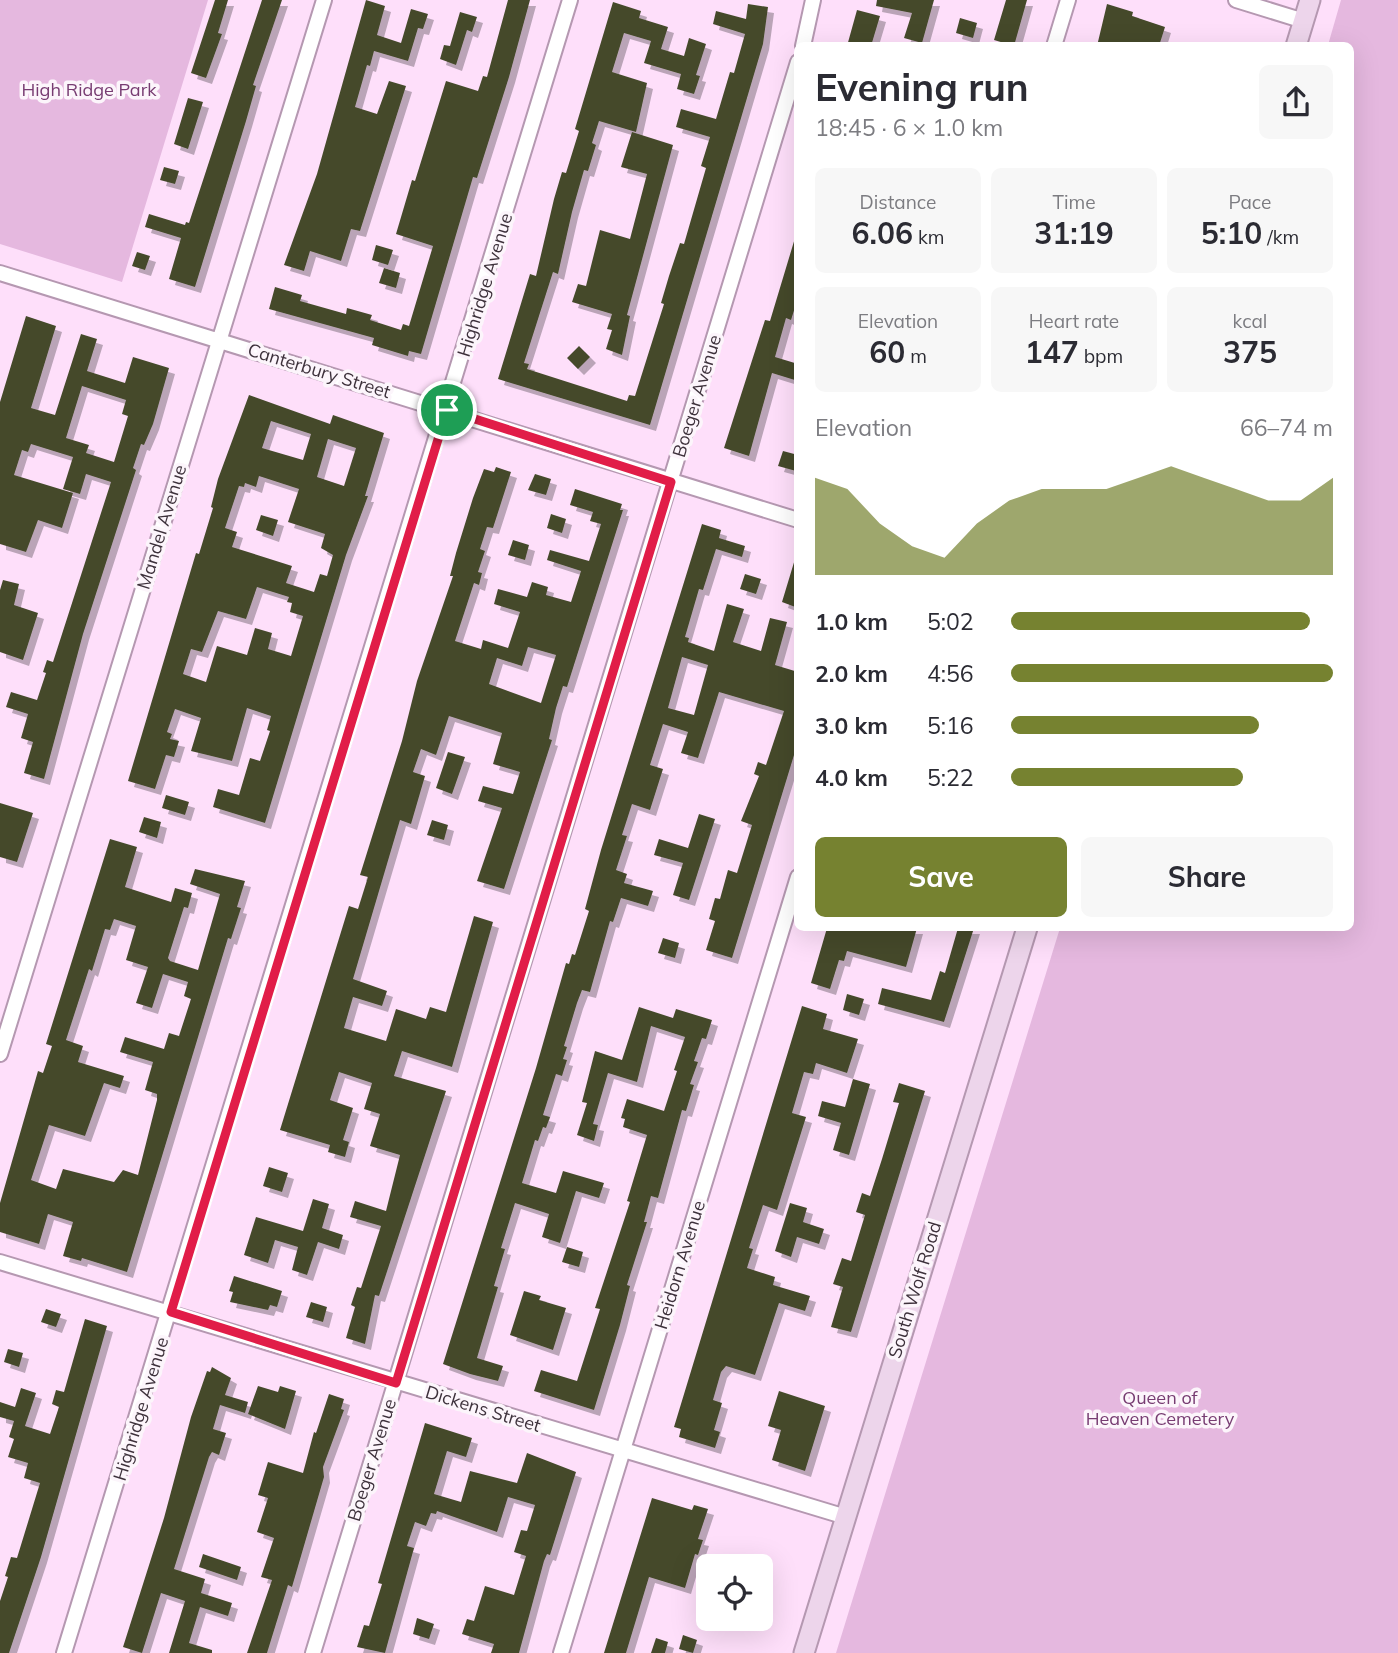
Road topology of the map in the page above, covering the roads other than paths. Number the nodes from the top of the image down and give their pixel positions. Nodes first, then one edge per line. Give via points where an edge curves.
1 (324, 0) edge
2 (570, 0) edge
3 (813, 0) edge
4 (1068, 0) edge
5 (1236, 0) edge
6 (1310, 0) edge
7 (1304, 21) junction
8 (804, 42) edge
9 (1055, 42) edge
10 (1297, 42) edge
11 (794, 75) edge
12 (0, 274) edge
13 (219, 340) junction
14 (447, 410) junction
15 (671, 482) junction
16 (794, 519) edge
17 (794, 890) edge
18 (1026, 931) edge
19 (0, 1054) edge
20 (0, 1262) edge
21 (171, 1312) junction
22 (396, 1383) junction
23 (624, 1450) junction
24 (846, 1517) junction
25 (64, 1653) edge
26 (313, 1653) edge
27 (561, 1653) edge
28 (804, 1653) edge

1 - 13 street, Mandel Avenue
2 - 14 street, Highridge Avenue
3 - 8 street
4 - 9 street
5 - 7 street
6 - 7 main road
7 - 10 main road
11 - 15 street, Boeger Avenue
12 - 13 street, Canterbury Street
13 - 14 street, Canterbury Street
13 - 19 street, Mandel Avenue
14 - 15 street, Canterbury Street
14 - 21 street, Highridge Avenue
15 - 16 street, Canterbury Street
15 - 22 street, Boeger Avenue
17 - 23 street, Heidorn Avenue
18 - 24 main road, South Wolf Road
20 - 21 street, Dickens Street
21 - 22 street, Dickens Street
21 - 25 street, Highridge Avenue
22 - 23 street, Dickens Street
22 - 26 street, Boeger Avenue
23 - 24 street, Dickens Street
23 - 27 street, Heidorn Avenue
24 - 28 main road, South Wolf Road

